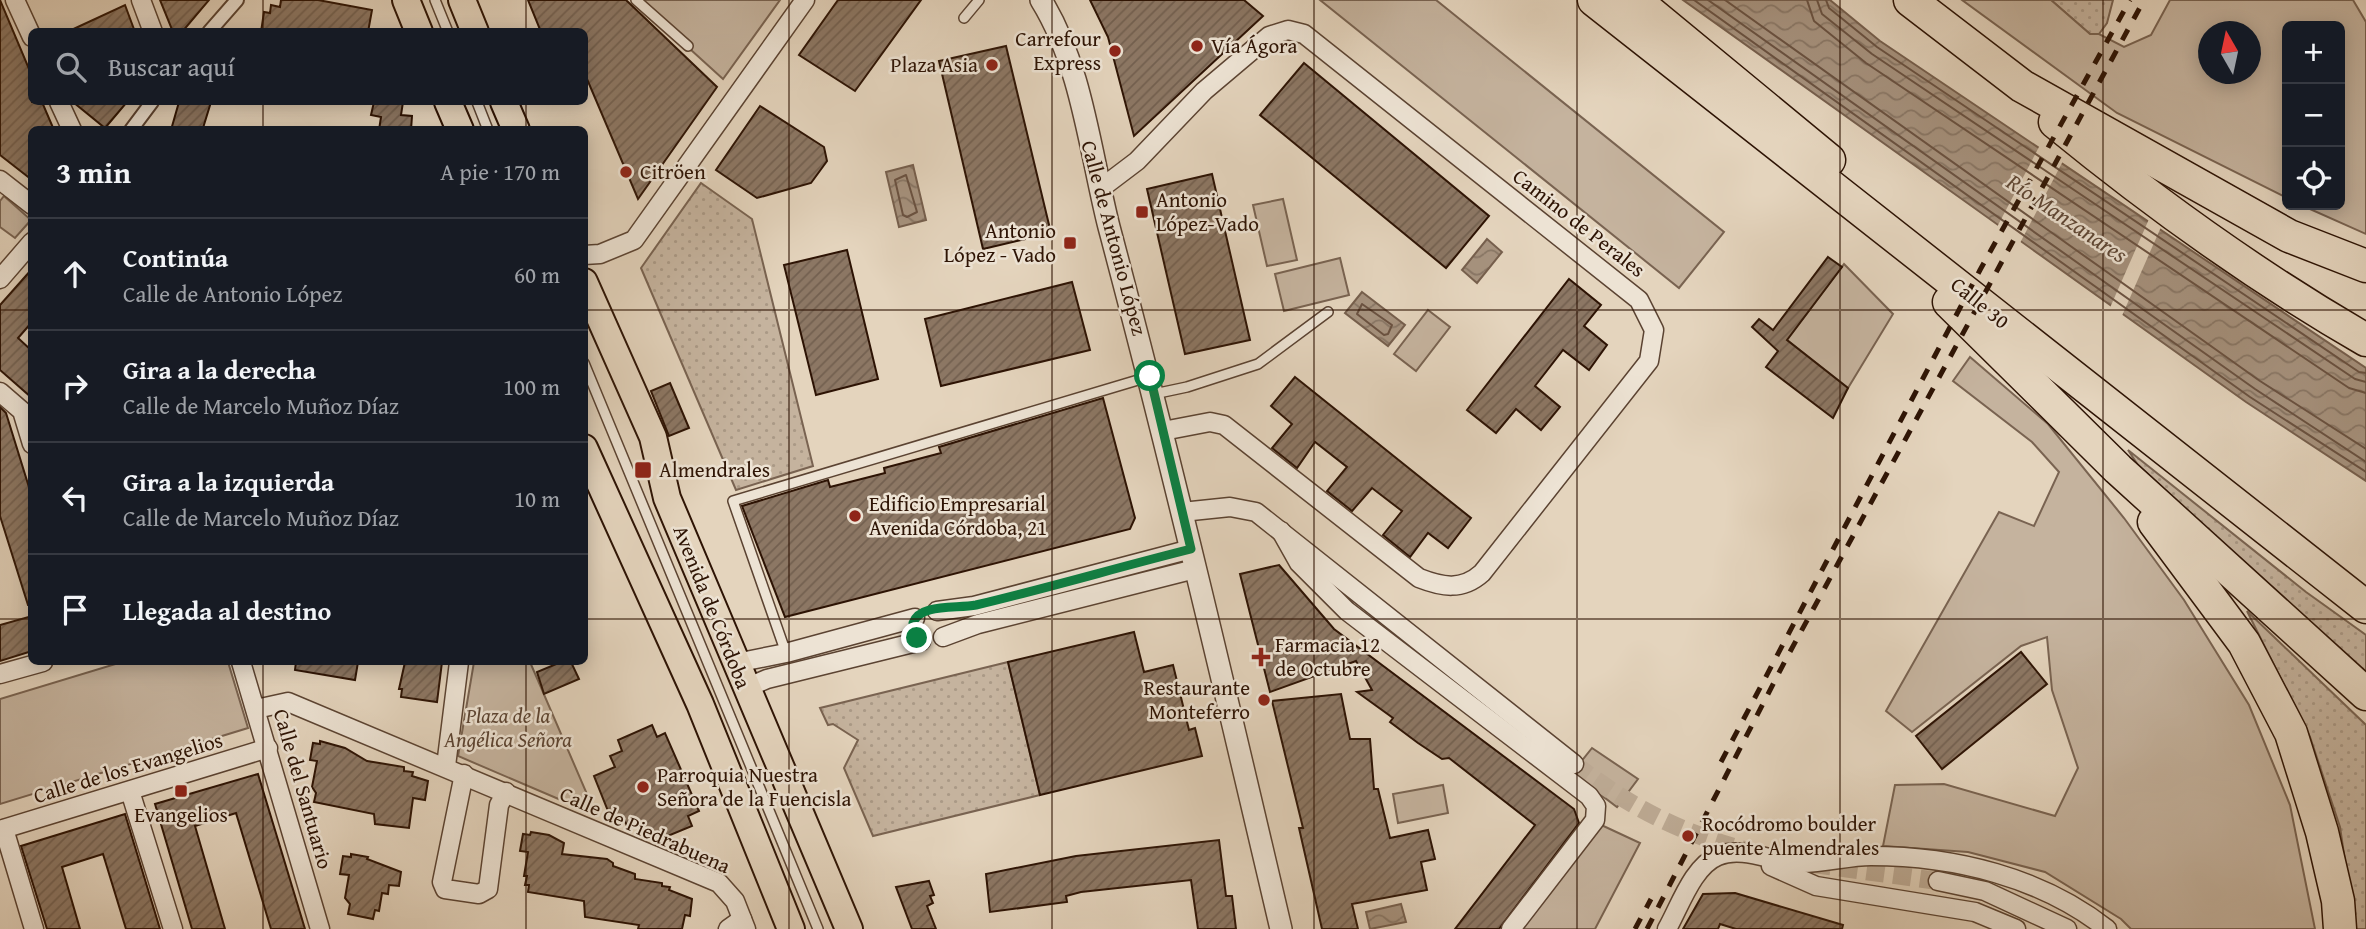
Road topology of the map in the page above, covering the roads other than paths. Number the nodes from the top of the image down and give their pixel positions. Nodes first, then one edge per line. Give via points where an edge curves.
1 (15, 0) edge
2 (141, 0) edge
3 (237, 0) edge
4 (406, 0) edge
5 (435, 0) edge
6 (462, 0) edge
7 (636, 0) edge
8 (805, 0) edge
9 (979, 0) edge
10 (1041, 0) edge
11 (1594, 0) edge
12 (1635, 0) edge
13 (1910, 0) edge
14 (964, 18) dead end
15 (28, 28) edge
16 (152, 28) edge
17 (212, 28) edge
18 (417, 28) edge
19 (446, 28) edge
20 (473, 28) edge
21 (688, 46) dead end
22 (2022, 86) junction
23 (61, 105) edge
24 (150, 105) edge
25 (449, 105) edge
26 (478, 105) edge
27 (505, 105) edge
28 (70, 126) edge
29 (134, 126) edge
30 (458, 126) edge
31 (486, 126) edge
32 (514, 126) edge
33 (0, 180) edge
34 (1100, 189) junction
35 (28, 202) edge
36 (28, 247) edge
37 (588, 255) edge
38 (1927, 260) junction
39 (2366, 266) edge
40 (0, 279) edge
41 (588, 291) edge
42 (1328, 312) dead end
43 (2366, 340) edge
44 (2038, 350) junction
45 (588, 373) edge
46 (1152, 385) junction
47 (0, 392) edge
48 (28, 430) edge
49 (1163, 431) junction
50 (588, 456) edge
51 (2118, 469) junction
52 (1182, 512) junction
53 (1281, 531) junction
54 (1193, 559) junction
55 (2366, 607) edge
56 (937, 611) junction
57 (915, 618) junction
58 (943, 637) junction
59 (921, 641) junction
60 (786, 653) junction
61 (736, 663) junction
62 (32, 665) edge
63 (242, 665) edge
64 (459, 665) edge
65 (0, 674) edge
66 (746, 688) junction
67 (2366, 694) edge
68 (256, 709) junction
69 (268, 748) junction
70 (1574, 764) tunnel mouth
71 (446, 766) junction
72 (464, 774) junction
73 (130, 791) junction
74 (506, 792) junction
75 (2, 830) edge
76 (1760, 857) junction
77 (1938, 881) tunnel mouth
78 (739, 926) edge
79 (34, 929) edge
80 (173, 929) edge
81 (320, 929) edge
82 (790, 929) edge
83 (818, 929) edge
84 (849, 929) edge
85 (1282, 929) edge
86 (1511, 929) edge
87 (1667, 929) edge
88 (2017, 929) edge
89 (2067, 929) edge
90 (2107, 929) edge
91 (2340, 929) edge

1 - 15 street
2 - 16 street
3 - 17 street
4 - 18 main road
5 - 19 lane
6 - 20 main road
7 - 21 lane
8 - 37 street via 634,240
9 - 14 lane
10 - 34 street, Calle de Antonio López via 1053,19 1072,73
11 - 38 highway, Calle 30
12 - 44 highway via 2019,316
13 - 22 highway
22 - 39 highway via 2289,236
22 - 43 highway via 2054,121 2211,243
23 - 28 street
24 - 29 street
25 - 30 main road
26 - 31 lane
27 - 32 main road
33 - 35 street
34 - 46 street, Calle de Antonio López
34 - 49 street, Camino de Perales via 1137,161 1204,91 1269,36 1288,30 1304,34 1639,300 1654,330 1649,361 1482,573 1460,586 1440,587 1419,578 1224,425 1210,422
36 - 40 street
38 - 44 highway, Calle 30
38 - 51 highway via 1942,295
41 - 61 main road, Avenida de Córdoba via 653,437 667,498
42 - 46 lane via 1258,364 1207,382
44 - 55 highway, Calle 30
45 - 83 lane, Avenida de Córdoba
46 - 49 street, Calle de Antonio López
46 - 60 lane via 733,501
47 - 48 street via 22,411
49 - 52 street, Calle de Antonio López
50 - 82 main road via 700,704
51 - 67 highway
51 - 91 highway via 2244,643 2291,733 2322,832
52 - 53 street via 1241,507
52 - 54 street, Calle de Antonio López
53 - 70 street
53 - 86 street via 1299,563 1348,611 1589,796 1596,806 1595,820
54 - 56 street
54 - 58 street
54 - 85 street, Calle de Antonio López
56 - 57 street via 927,609
56 - 58 street via 946,622
57 - 59 street via 914,633
57 - 60 street
58 - 59 street via 930,643
59 - 66 street
60 - 61 street
61 - 66 main road, Avenida de Córdoba
62 - 65 street
63 - 68 street, Calle del Santuario
64 - 71 street
66 - 84 main road, Avenida de Córdoba
68 - 69 street, Calle del Santuario
68 - 71 street, Calle de Piedrabuena via 289,702
69 - 73 street, Calle de los Evangelios
69 - 81 street, Calle del Santuario
71 - 72 street, Calle de Piedrabuena
72 - 74 street, Calle de Piedrabuena
72 - 74 street via 442,882 445,889 479,894 488,888 499,805
73 - 75 street, Calle de los Evangelios
73 - 80 street
74 - 78 street, Calle de Piedrabuena via 719,883 730,893
75 - 79 street
76 - 87 street via 1727,853 1706,863
76 - 88 street via 1816,886 1975,912
76 - 90 street via 1801,863 1870,856 1962,864 2021,881
77 - 89 street via 1993,894

